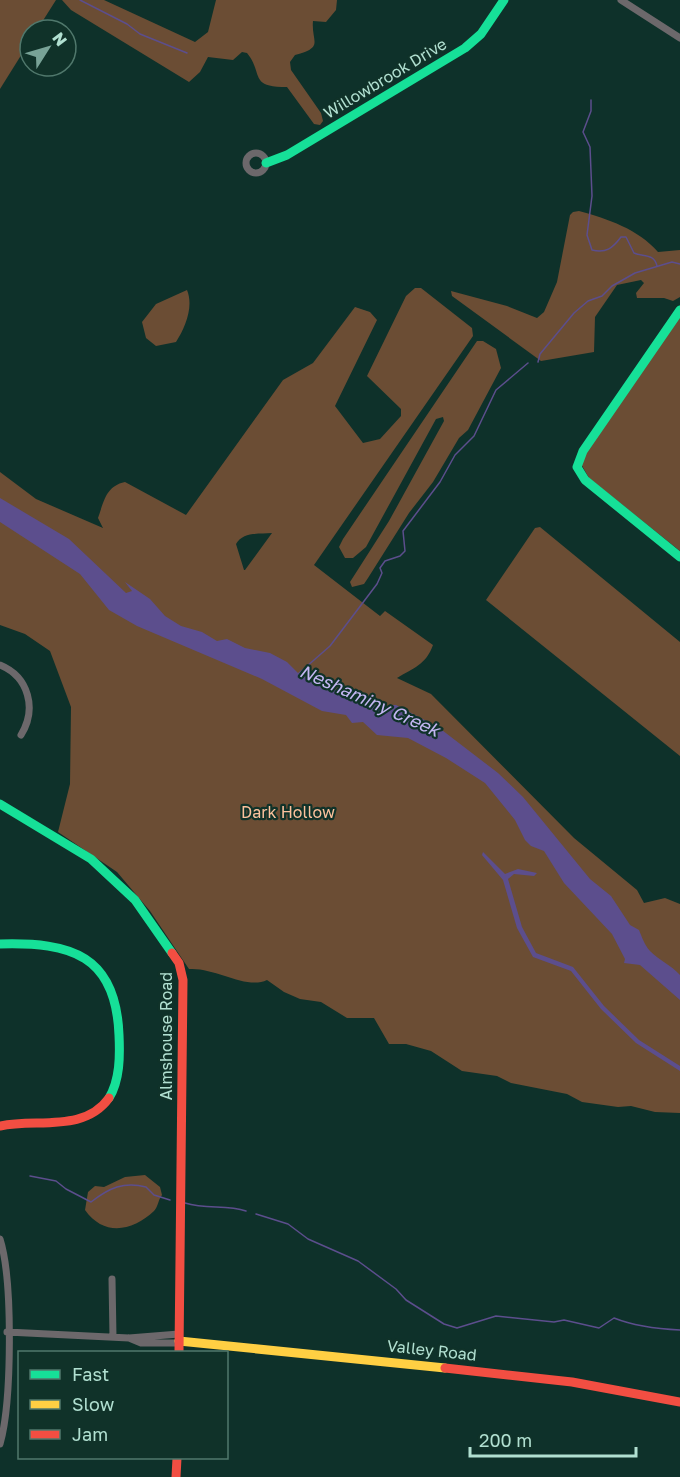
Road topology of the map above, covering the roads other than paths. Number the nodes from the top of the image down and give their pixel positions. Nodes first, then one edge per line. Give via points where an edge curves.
1 (504, 0) edge
2 (621, 0) edge
3 (680, 38) edge
4 (266, 162) dead end
5 (680, 310) edge
6 (680, 557) edge
7 (0, 665) edge
8 (21, 735) dead end
9 (0, 804) edge
10 (0, 944) edge
11 (0, 1126) edge
12 (1, 1244) edge
13 (112, 1279) dead end
14 (8, 1332) junction
15 (113, 1336) junction
16 (179, 1343) edge
17 (680, 1402) edge
18 (0, 1444) edge
19 (177, 1459) edge
20 (176, 1477) edge

1 - 4 street, Willowbrook Drive via 481,34 461,50 287,154
2 - 3 street
5 - 6 street via 580,456 577,467 585,480
7 - 8 street via 19,676 27,691 28,718
9 - 16 street, Almshouse Road via 100,866 135,900 174,951 182,968
10 - 11 street via 49,945 83,957 111,987 118,1027 114,1088 96,1112 76,1120 27,1120
12 - 14 street
13 - 15 street
14 - 15 street
14 - 18 street
15 - 16 street via 141,1343
16 - 17 street, Valley Road via 511,1374
19 - 20 street

